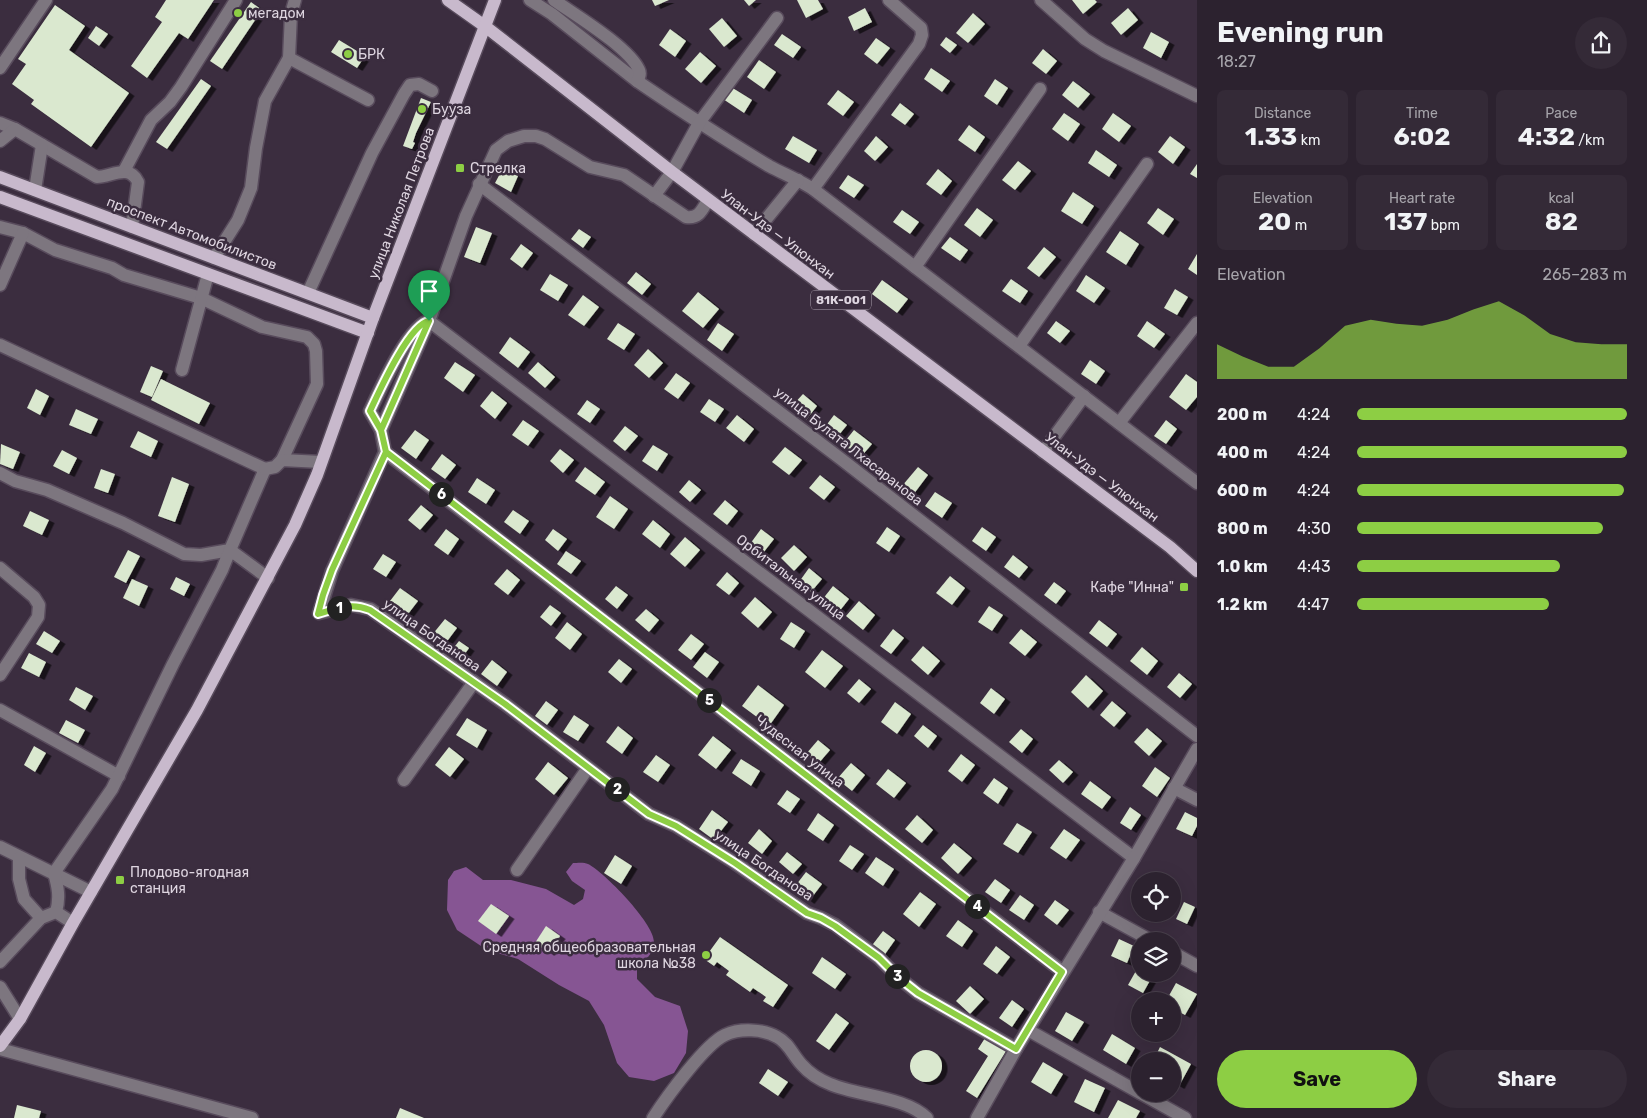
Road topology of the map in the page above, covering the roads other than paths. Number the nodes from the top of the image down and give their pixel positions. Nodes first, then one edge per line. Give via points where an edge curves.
1 (46, 0) edge
2 (236, 0) edge
3 (295, 0) edge
4 (448, 0) edge
5 (495, 0) edge
6 (530, 0) edge
7 (554, 0) edge
8 (889, 0) edge
9 (1041, 0) edge
10 (777, 18) dead end
11 (486, 27) junction
12 (288, 58) junction
13 (0, 68) edge
14 (637, 81) junction
15 (1040, 89) dead end
16 (432, 91) dead end
17 (1197, 96) edge
18 (368, 100) dead end
19 (0, 122) edge
20 (699, 123) junction
21 (15, 129) junction
22 (0, 141) edge
23 (42, 145) junction
24 (1147, 164) dead end
25 (124, 171) junction
26 (672, 172) junction
27 (0, 177) edge
28 (798, 180) junction
29 (479, 184) junction
30 (813, 189) junction
31 (35, 190) junction
32 (654, 196) junction
33 (0, 197) edge
34 (708, 200) junction
35 (0, 227) edge
36 (132, 227) junction
37 (23, 234) junction
38 (754, 234) junction
39 (214, 258) junction
40 (915, 267) junction
41 (208, 274) junction
42 (0, 285) edge
43 (308, 293) junction
44 (201, 298) junction
45 (373, 318) junction
46 (429, 321) junction
47 (1197, 323) edge
48 (368, 333) junction
49 (0, 345) edge
50 (1019, 346) junction
51 (182, 370) dead end
52 (1084, 396) junction
53 (1119, 423) junction
54 (381, 430) junction
55 (386, 452) junction
56 (1043, 452) junction
57 (282, 460) junction
58 (321, 462) junction
59 (265, 469) junction
60 (0, 473) edge
61 (1197, 483) edge
62 (230, 550) junction
63 (0, 568) edge
64 (1197, 571) edge
65 (268, 578) junction
66 (0, 674) edge
67 (474, 682) junction
68 (0, 710) edge
69 (1197, 736) edge
70 (1197, 748) edge
71 (588, 768) junction
72 (119, 776) junction
73 (404, 780) dead end
74 (1174, 788) junction
75 (1197, 800) edge
76 (0, 847) edge
77 (19, 858) junction
78 (1134, 858) junction
79 (517, 870) dead end
80 (54, 873) junction
81 (91, 892) junction
82 (56, 912) junction
83 (1099, 912) junction
84 (41, 918) junction
85 (73, 924) junction
86 (1136, 932) edge
87 (1181, 957) edge
88 (0, 962) edge
89 (1197, 966) edge
90 (1062, 972) junction
91 (0, 987) edge
92 (20, 1019) junction
93 (1028, 1030) junction
94 (0, 1048) edge
95 (1016, 1049) junction
96 (1131, 1087) edge
97 (1157, 1102) edge
98 (252, 1118) edge
99 (653, 1118) edge
100 (927, 1118) edge
101 (977, 1118) edge
102 (1185, 1118) edge

1 - 13 street
2 - 25 street via 181,87 151,120
3 - 12 street
4 - 11 main road, Улан-Удэ — Улюнхан
5 - 11 main road, улица Николая Петрова
6 - 14 street
7 - 14 street via 619,46 640,71
8 - 30 street via 921,28 919,44
9 - 17 street via 1085,39 1104,51
10 - 20 street
11 - 26 main road, Улан-Удэ — Улюнхан / 81К-001
11 - 45 main road, улица Николая Петрова
12 - 18 street
12 - 39 street via 265,101 251,188 238,220
14 - 20 street
15 - 40 street
16 - 43 street via 419,84 410,85 404,94 372,153
19 - 21 street
20 - 26 street
20 - 28 street
21 - 22 street
21 - 23 street
23 - 25 street via 97,177
23 - 31 street
24 - 50 street
25 - 36 street via 132,174 138,182
26 - 32 street
26 - 34 main road, Улан-Удэ — Улюнхан / 81К-001
27 - 31 main road, проспект Автомобилистов
28 - 30 street
28 - 38 street
29 - 32 street via 496,150 508,141 536,136 545,138 590,167 624,175
29 - 46 street
29 - 69 street, улица Булата Лхасаранова via 841,459
30 - 40 street
31 - 36 main road, проспект Автомобилистов
32 - 34 street via 692,218 698,216
33 - 41 main road
34 - 38 main road, Улан-Удэ — Улюнхан / 81К-001
35 - 37 street
36 - 39 main road, проспект Автомобилистов
37 - 42 street
37 - 44 street via 55,250 124,275
38 - 56 main road, Улан-Удэ — Улюнхан / 81К-001
39 - 43 main road, проспект Автомобилистов
40 - 50 street
41 - 44 street
41 - 48 main road
43 - 45 main road, проспект Автомобилистов
44 - 51 street
44 - 57 street via 262,327 307,337 314,344 316,384
45 - 48 main road, улица Николая Петрова
46 - 54 street
46 - 54 street via 422,324 401,350 370,411
46 - 78 street, Орбитальная улица
47 - 53 street
48 - 58 main road, улица Николая Петрова
49 - 59 street
50 - 52 street
52 - 53 street
52 - 56 street
53 - 61 street
54 - 55 street
55 - 67 street, улица Богданова via 332,570 318,614 351,605 362,606
55 - 90 street, Чудесная улица
56 - 64 main road, Улан-Удэ — Улюнхан / 81К-001
57 - 58 street
57 - 59 street via 275,467
58 - 65 main road, улица Николая Петрова via 296,525
59 - 62 street
60 - 62 street via 123,523 184,554 201,556
62 - 65 street
62 - 72 street
63 - 66 street via 39,605 38,617
65 - 81 main road, улица Николая Петрова via 197,710
67 - 71 street, улица Богданова
67 - 73 street
68 - 72 street
70 - 74 street
71 - 79 street
71 - 95 street, улица Богданова via 649,814 676,826 807,913 835,926 879,958 918,993
72 - 80 street
74 - 75 street
74 - 78 street
76 - 77 street
77 - 80 street
77 - 84 street via 19,879 24,899
78 - 83 street
80 - 81 street
80 - 82 street via 59,889
81 - 85 main road, улица Николая Петрова
82 - 84 street
82 - 85 street
83 - 86 street
83 - 90 street
84 - 88 street
85 - 92 main road, улица Николая Петрова
87 - 89 street
90 - 93 street
91 - 92 street
92 - 94 main road, улица Николая Петрова
93 - 95 street
93 - 96 street
94 - 98 street
95 - 101 street
97 - 102 street
99 - 100 street via 710,1045 726,1034 740,1031 761,1031 778,1037 790,1047 802,1066 822,1080 910,1106

